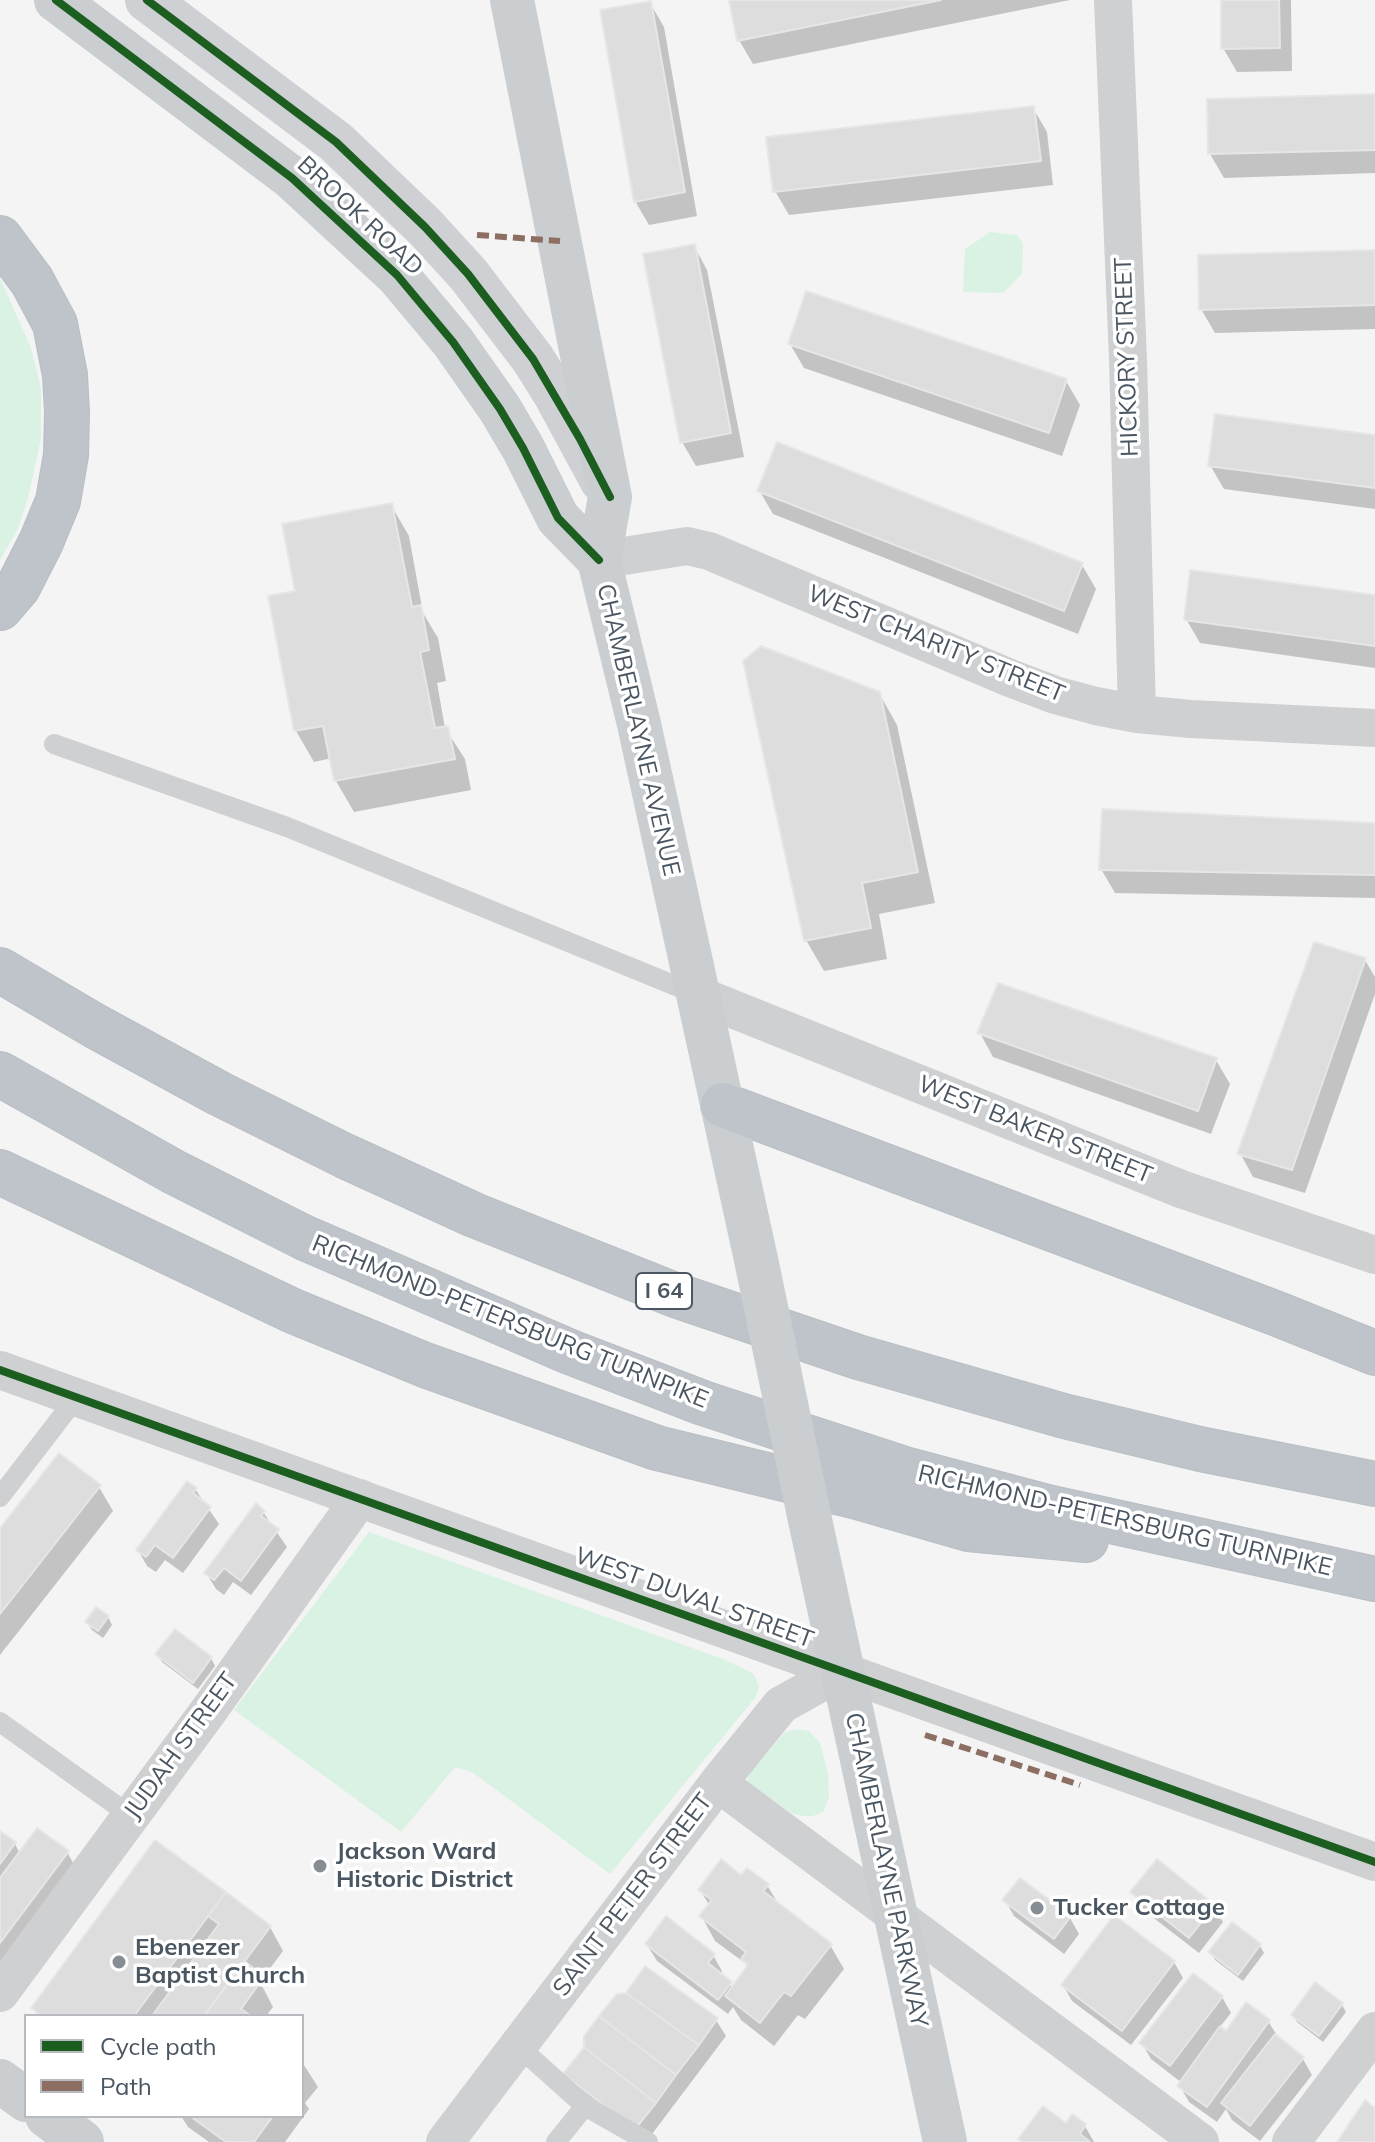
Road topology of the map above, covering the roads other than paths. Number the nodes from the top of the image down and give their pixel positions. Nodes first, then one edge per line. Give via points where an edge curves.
1 (56, 0) edge
2 (147, 0) edge
3 (512, 0) edge
4 (1113, 0) edge
5 (0, 238) edge
6 (610, 497) junction
7 (599, 560) junction
8 (0, 608) edge
9 (1137, 714) junction
10 (1375, 728) edge
11 (54, 744) dead end
12 (0, 970) edge
13 (698, 995) junction
14 (0, 1074) edge
15 (723, 1105) junction
16 (0, 1172) edge
17 (748, 1222) joint
18 (1375, 1255) edge
19 (1375, 1353) edge
20 (0, 1370) edge
21 (76, 1398) junction
22 (1375, 1484) edge
23 (0, 1497) edge
24 (360, 1498) junction
25 (1260, 1555) junction
26 (1375, 1579) edge
27 (842, 1671) junction
28 (0, 1722) edge
29 (718, 1783) junction
30 (131, 1816) junction
31 (1375, 1862) edge
32 (896, 1916) junction
33 (0, 1993) edge
34 (1375, 2031) edge
35 (518, 2046) junction
36 (0, 2081) edge
37 (24, 2099) edge
38 (585, 2106) junction
39 (50, 2118) edge
40 (82, 2142) edge
41 (445, 2142) edge
42 (556, 2142) edge
43 (648, 2142) edge
44 (945, 2142) edge
45 (1200, 2142) edge
46 (1291, 2142) edge

1 - 7 main road, BROOK ROAD via 292,178 397,275 500,409 558,518
2 - 6 main road, BROOK ROAD via 336,142 425,227 533,359
3 - 6 main road, CHAMBERLAYNE AVENUE
4 - 9 street, HICKORY STREET
5 - 8 highway via 55,324 67,412 58,501 18,587
6 - 7 main road, CHAMBERLAYNE AVENUE
7 - 9 street, WEST CHARITY STREET via 687,546 709,551 1019,682
7 - 13 main road, CHAMBERLAYNE AVENUE
9 - 10 street, WEST CHARITY STREET
11 - 13 lane via 287,827
12 - 22 highway, I 64 via 220,1094 345,1156 474,1215 675,1295 858,1357 1064,1416
13 - 15 main road, CHAMBERLAYNE AVENUE
13 - 18 street, WEST BAKER STREET via 1181,1189
14 - 25 highway, RICHMOND-PETERSBURG TURNPIKE via 305,1238 629,1375 908,1470
15 - 17 main road, CHAMBERLAYNE AVENUE
15 - 19 highway
16 - 25 highway via 293,1311 425,1365 657,1448 968,1529
17 - 27 main road, CHAMBERLAYNE PARKWAY, bridge
20 - 21 street, WEST DUVAL STREET
21 - 23 lane
21 - 24 street, WEST DUVAL STREET
24 - 27 street, WEST DUVAL STREET
24 - 30 street, JUDAH STREET
25 - 26 highway, RICHMOND-PETERSBURG TURNPIKE
27 - 29 street, SAINT PETER STREET via 781,1705
27 - 31 street, WEST DUVAL STREET
27 - 32 main road, CHAMBERLAYNE PARKWAY
28 - 30 lane
29 - 32 street
29 - 35 street, SAINT PETER STREET
30 - 33 street, JUDAH STREET
32 - 44 main road, CHAMBERLAYNE PARKWAY
32 - 45 street
34 - 46 street
35 - 38 lane
35 - 41 street, SAINT PETER STREET
36 - 37 main road
38 - 42 lane
38 - 43 lane
39 - 40 main road

